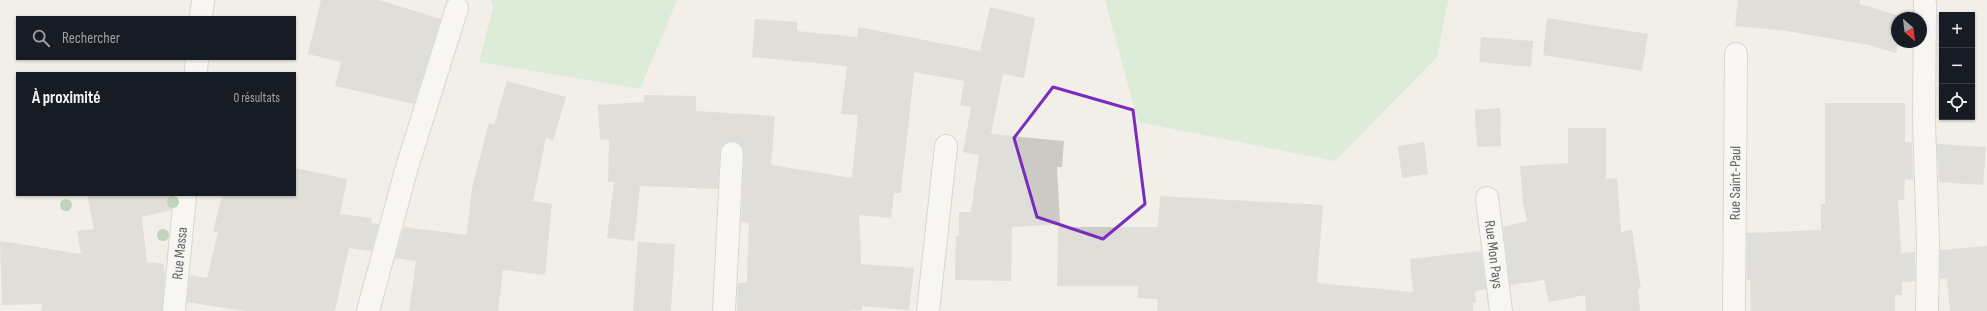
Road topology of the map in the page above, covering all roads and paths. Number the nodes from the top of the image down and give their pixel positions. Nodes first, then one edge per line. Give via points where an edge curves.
1 (203, 0) edge
2 (1925, 4) dead end
3 (457, 8) dead end
4 (201, 16) edge
5 (1736, 54) dead end
6 (197, 60) edge
7 (196, 72) edge
8 (946, 146) dead end
9 (732, 153) dead end
10 (185, 196) edge
11 (1487, 198) dead end
12 (174, 311) edge
13 (368, 311) edge
14 (724, 311) edge
15 (928, 311) edge
16 (1501, 311) edge
17 (1734, 311) edge
18 (1927, 311) edge

1 - 4 street
2 - 18 street
3 - 13 street via 407,167
5 - 17 street, Rue Saint-Paul
6 - 7 street
8 - 15 street
9 - 14 street
10 - 12 street, Rue Massa
11 - 16 street, Rue Mon Pays

